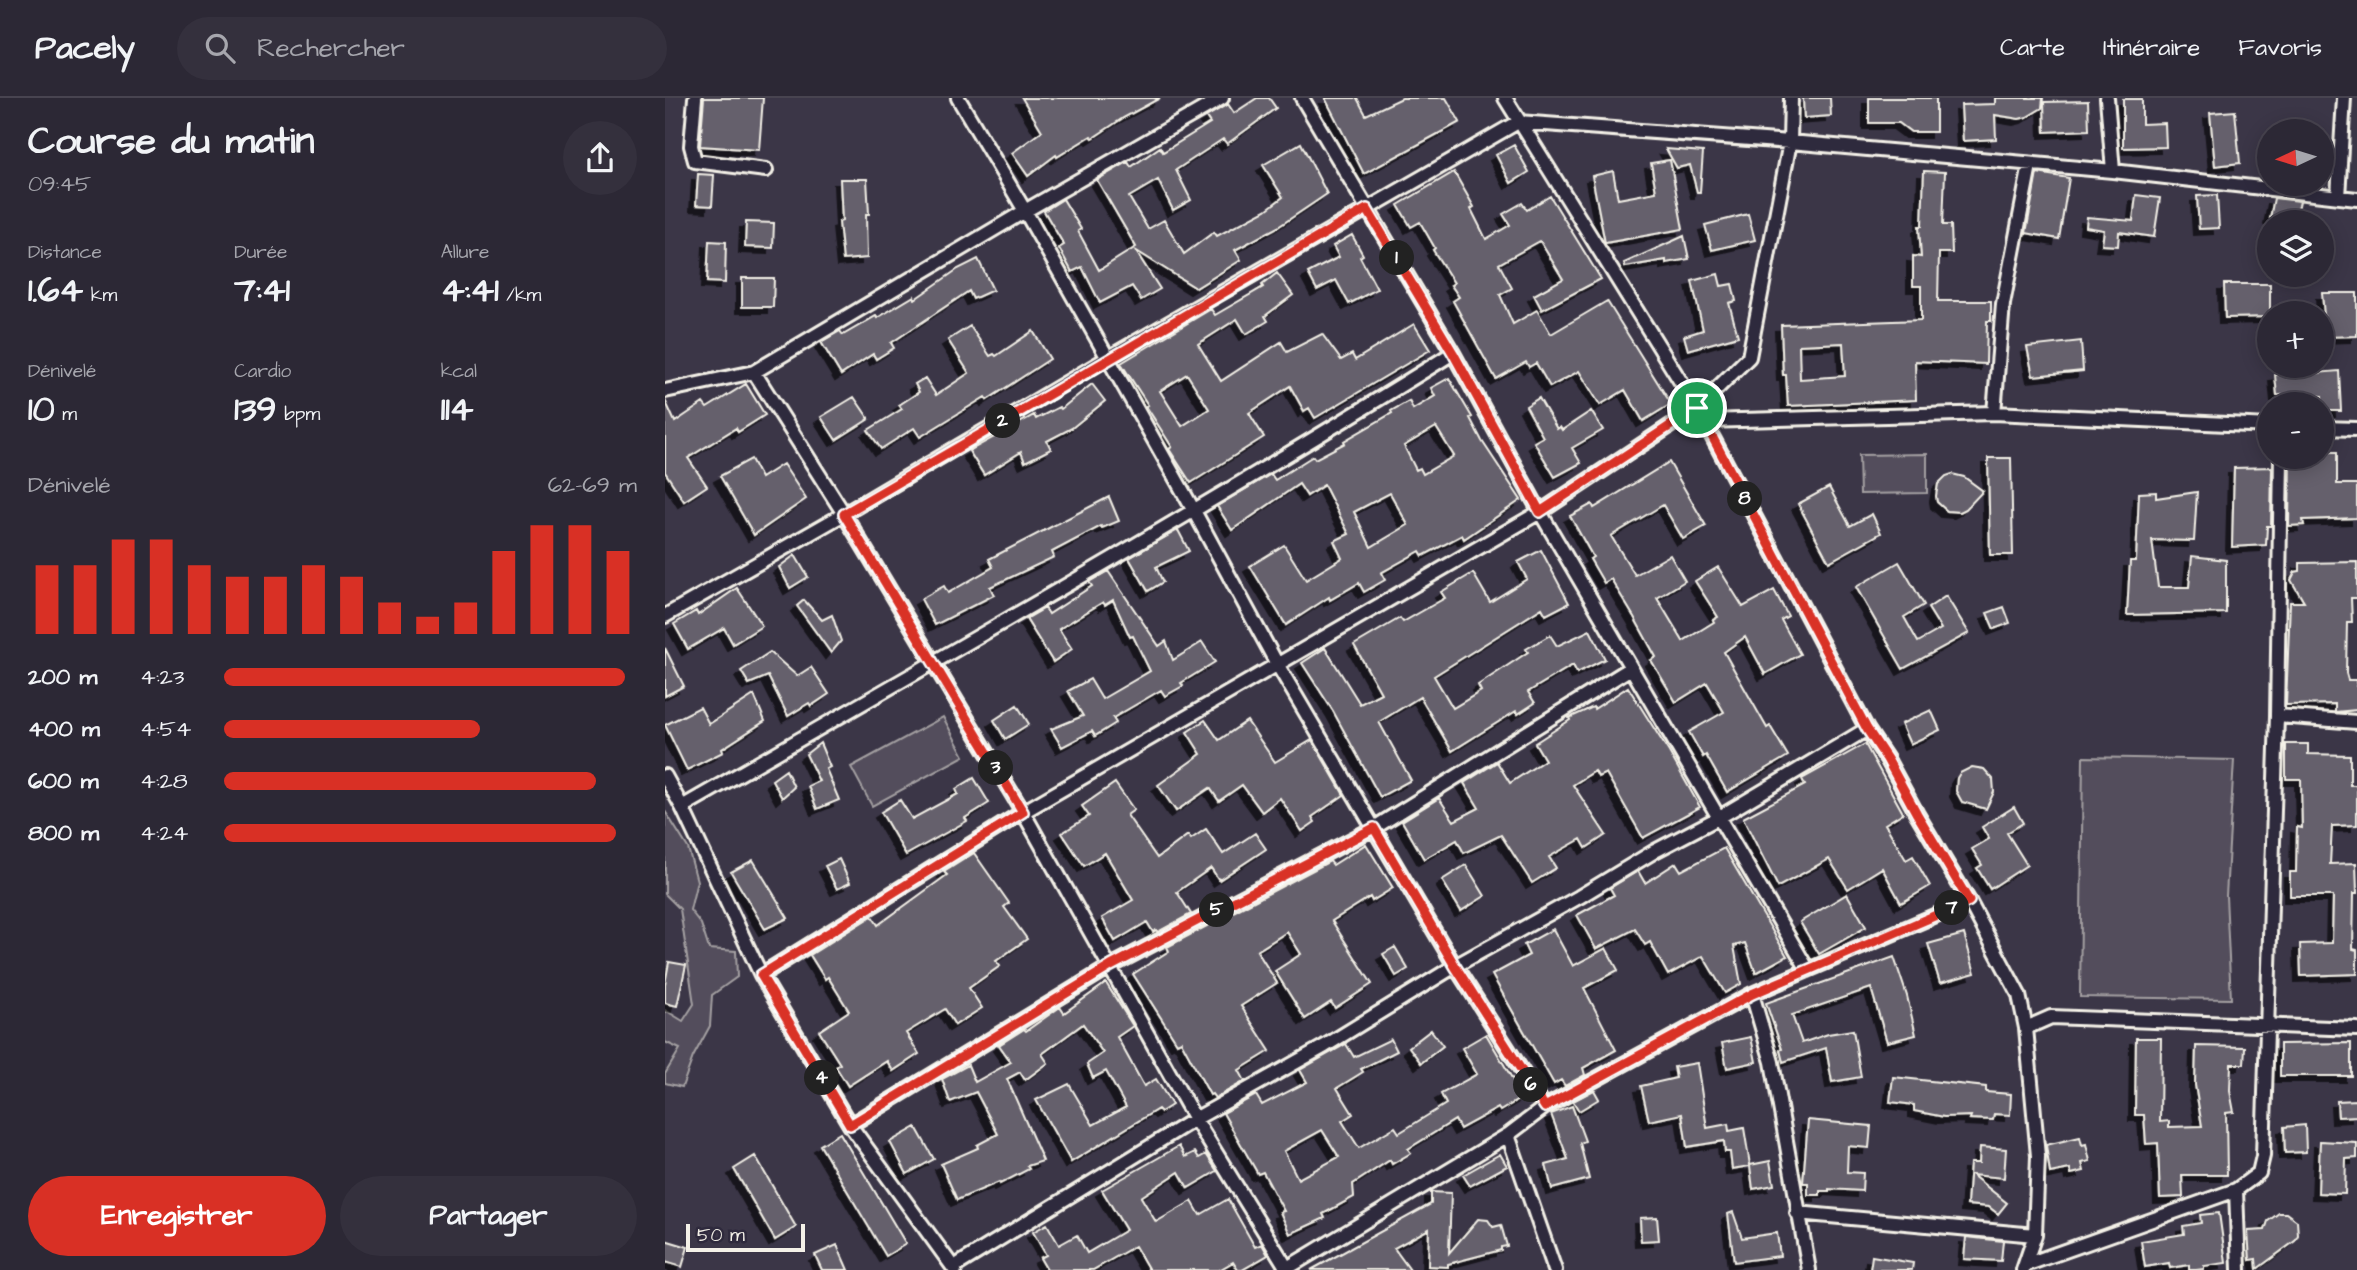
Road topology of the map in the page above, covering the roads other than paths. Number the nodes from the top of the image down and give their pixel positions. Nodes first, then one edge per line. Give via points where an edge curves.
1 (695, 98) edge
2 (958, 98) edge
3 (1221, 98) edge
4 (1302, 98) edge
5 (1505, 98) edge
6 (1791, 98) edge
7 (2107, 98) edge
8 (2344, 98) edge
9 (1518, 122) junction
10 (1790, 142) junction
11 (2030, 165) junction
12 (766, 170) dead end
13 (2113, 171) junction
14 (2338, 197) junction
15 (2357, 199) edge
16 (1367, 209) junction
17 (1025, 211) junction
18 (1453, 353) junction
19 (1108, 359) junction
20 (754, 372) junction
21 (665, 391) edge
22 (1697, 408) junction
23 (1994, 413) junction
24 (1704, 421) junction
25 (2257, 425) edge
26 (2334, 428) edge
27 (2357, 429) edge
28 (2281, 469) edge
29 (1194, 511) junction
30 (1540, 512) junction
31 (844, 514) junction
32 (665, 615) edge
33 (933, 662) junction
34 (1277, 664) junction
35 (1631, 668) junction
36 (2277, 716) junction
37 (2357, 722) edge
38 (1867, 729) junction
39 (665, 776) edge
40 (683, 807) junction
41 (1023, 812) junction
42 (1718, 818) junction
43 (1374, 828) junction
44 (1969, 901) junction
45 (1111, 966) junction
46 (1455, 966) junction
47 (1808, 970) junction
48 (761, 975) junction
49 (1752, 994) junction
50 (2026, 1028) junction
51 (2267, 1028) junction
52 (2357, 1029) edge
53 (1545, 1107) junction
54 (1195, 1119) junction
55 (850, 1125) junction
56 (1508, 1135) junction
57 (2236, 1190) junction
58 (1797, 1213) junction
59 (2035, 1235) junction
60 (2024, 1267) edge
61 (955, 1269) edge
62 (1286, 1269) edge
63 (1555, 1270) edge
64 (1809, 1270) edge
65 (2239, 1270) edge

1 - 12 street via 691,146 695,162
2 - 17 street
3 - 17 street
4 - 16 street
5 - 9 street
6 - 10 street
7 - 13 street
8 - 14 street
9 - 10 street
9 - 16 street
9 - 22 street
10 - 11 street
10 - 22 street via 1749,357
11 - 13 street
11 - 23 street via 2003,304
13 - 14 street
14 - 15 street
16 - 18 street
16 - 19 street
17 - 19 street
17 - 20 street
18 - 29 street
18 - 30 street
19 - 29 street
19 - 31 street
20 - 21 street
20 - 31 street
22 - 24 street
22 - 30 street
23 - 24 street
23 - 25 street
24 - 38 street
26 - 27 street
28 - 36 street
29 - 33 street
29 - 34 street
30 - 34 street
30 - 35 street
31 - 32 street
31 - 33 street
33 - 40 street
33 - 41 street
34 - 41 street
34 - 43 street
35 - 42 street
35 - 43 street
36 - 37 street
36 - 51 street
38 - 42 street
38 - 44 street
39 - 40 street
40 - 48 street
41 - 45 street
41 - 48 street
42 - 46 street
42 - 47 street
43 - 45 street
43 - 46 street
44 - 47 street
44 - 50 street via 2019,995
45 - 54 street
45 - 55 street
46 - 53 street
46 - 54 street
47 - 49 street
48 - 55 street
49 - 53 street
49 - 58 street via 1772,1062
50 - 51 street via 2051,1017
50 - 59 street via 2038,1156
51 - 52 street
51 - 57 street via 2263,1156 2259,1173
53 - 56 street
54 - 61 street
54 - 62 street
55 - 61 street
56 - 62 street
56 - 63 street
57 - 60 street
57 - 65 street
58 - 59 street
58 - 64 street
59 - 60 street

